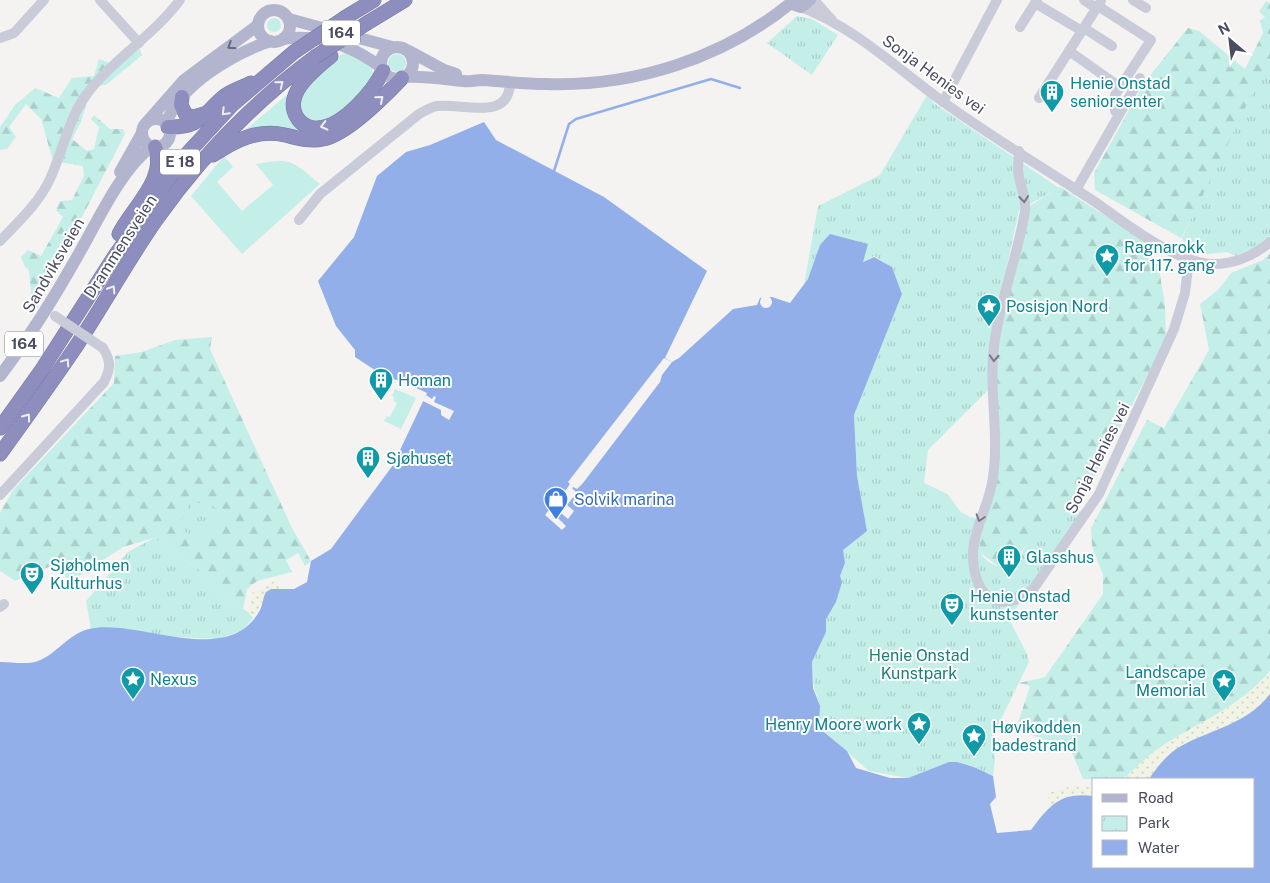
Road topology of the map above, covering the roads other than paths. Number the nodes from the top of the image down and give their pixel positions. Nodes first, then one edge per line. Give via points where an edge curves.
1 (44, 0) edge
2 (100, 0) edge
3 (180, 0) edge
4 (272, 0) edge
5 (284, 0) edge
6 (374, 0) edge
7 (405, 0) edge
8 (997, 0) edge
9 (1084, 0) edge
10 (1036, 1) edge
11 (802, 2) edge
12 (1098, 5) edge
13 (266, 12) junction
14 (287, 17) junction
15 (258, 25) junction
16 (372, 25) junction
17 (1020, 27) dead end
18 (1083, 30) junction
19 (0, 38) edge
20 (277, 40) junction
21 (139, 43) junction
22 (1112, 46) dead end
23 (392, 47) junction
24 (409, 51) junction
25 (1069, 51) junction
26 (382, 69) junction
27 (404, 78) junction
28 (1140, 78) dead end
29 (261, 79) junction
30 (480, 80) junction
31 (510, 82) junction
32 (1120, 87) junction
33 (182, 97) junction
34 (1039, 98) dead end
35 (943, 102) junction
36 (205, 114) junction
37 (1119, 114) junction
38 (148, 122) junction
39 (167, 125) junction
40 (142, 133) junction
41 (154, 147) junction
42 (1019, 151) junction
43 (196, 167) junction
44 (1076, 190) junction
45 (113, 193) junction
46 (299, 220) dead end
47 (0, 241) edge
48 (1270, 242) edge
49 (114, 257) junction
50 (1189, 259) junction
51 (50, 313) junction
52 (0, 376) edge
53 (0, 428) edge
54 (0, 454) edge
55 (0, 495) edge

1 - 19 street via 14,33
2 - 21 street
3 - 21 street
4 - 13 main road
5 - 14 main road
6 - 29 highway, Drammensveien / E 18, bridge via 294,52
7 - 16 highway, E 18
8 - 35 street
9 - 12 street
10 - 17 street
10 - 18 street
11 - 31 main road via 737,40 684,62 624,78 576,85
11 - 35 street, Sonja Henies vei via 914,78
12 - 18 street
12 - 32 street via 1151,40
13 - 14 main road, 164 via 276,10
13 - 15 main road, 164
14 - 20 main road via 290,30
14 - 23 main road, 164
15 - 20 main road via 262,35
15 -> 38 main road, 164 via 184,80
26 -> 16 highway, E 18 via 370,93 340,120 319,128 301,122 294,112 295,94 312,73
43 -> 16 highway, Drammensveien / E 18, bridge via 253,107 315,57
18 - 22 street
18 - 25 street
20 - 26 main road, 164 via 333,42 352,47
20 - 33 main road, 164 via 252,48 226,62
21 - 47 street via 85,97 69,126 56,166 42,193
23 - 24 main road, 164
23 - 26 main road via 384,54
24 - 27 main road via 414,63 412,71
24 - 30 main road via 444,70
25 - 32 street
25 - 34 street
26 - 27 main road, 164 via 391,78
27 - 30 main road
43 -> 27 highway, E 18 via 249,135 278,134 310,141 331,137 358,119
28 - 37 street
29 - 36 highway, E 18 via 228,93
29 -> 49 highway, Drammensveien / E 18 via 184,157
30 - 31 main road
31 - 46 street via 509,95 501,105 490,108 436,106 419,114 320,194
32 - 37 street via 1114,99 1114,111
33 - 36 highway via 181,105 186,115
33 - 39 main road, 164 via 172,108
35 - 42 street, Sonja Henies vei
36 - 39 highway, E 18 via 191,125
37 - 44 street
38 - 39 main road via 156,119
38 - 40 main road, 164
39 - 41 main road, 164 via 168,139 162,146
40 - 41 main road via 144,140
40 - 45 main road, Sandviksveien / 164
41 - 45 main road, Sandviksveien / 164 via 139,156
41 - 49 highway, E 18 via 159,159 157,173 119,233
42 - 44 street, Sonja Henies vei
42 -> 50 street, Sonja Henies vei via 1018,171 1025,209 1010,282 996,329 993,479 973,540 972,553 978,583 986,597 1010,601 1027,595 1099,494 1174,329 1185,293
54 -> 43 highway, Drammensveien / E 18 via 54,380 156,221
44 - 50 street, Sonja Henies vei via 1148,239
45 - 51 main road, Sandviksveien / 164
48 - 50 street via 1233,262 1211,264
49 - 53 highway, Drammensveien / E 18 via 42,371
51 - 52 main road, Sandviksveien / 164
51 - 55 street, bridge via 103,348 110,359 109,372 104,382

